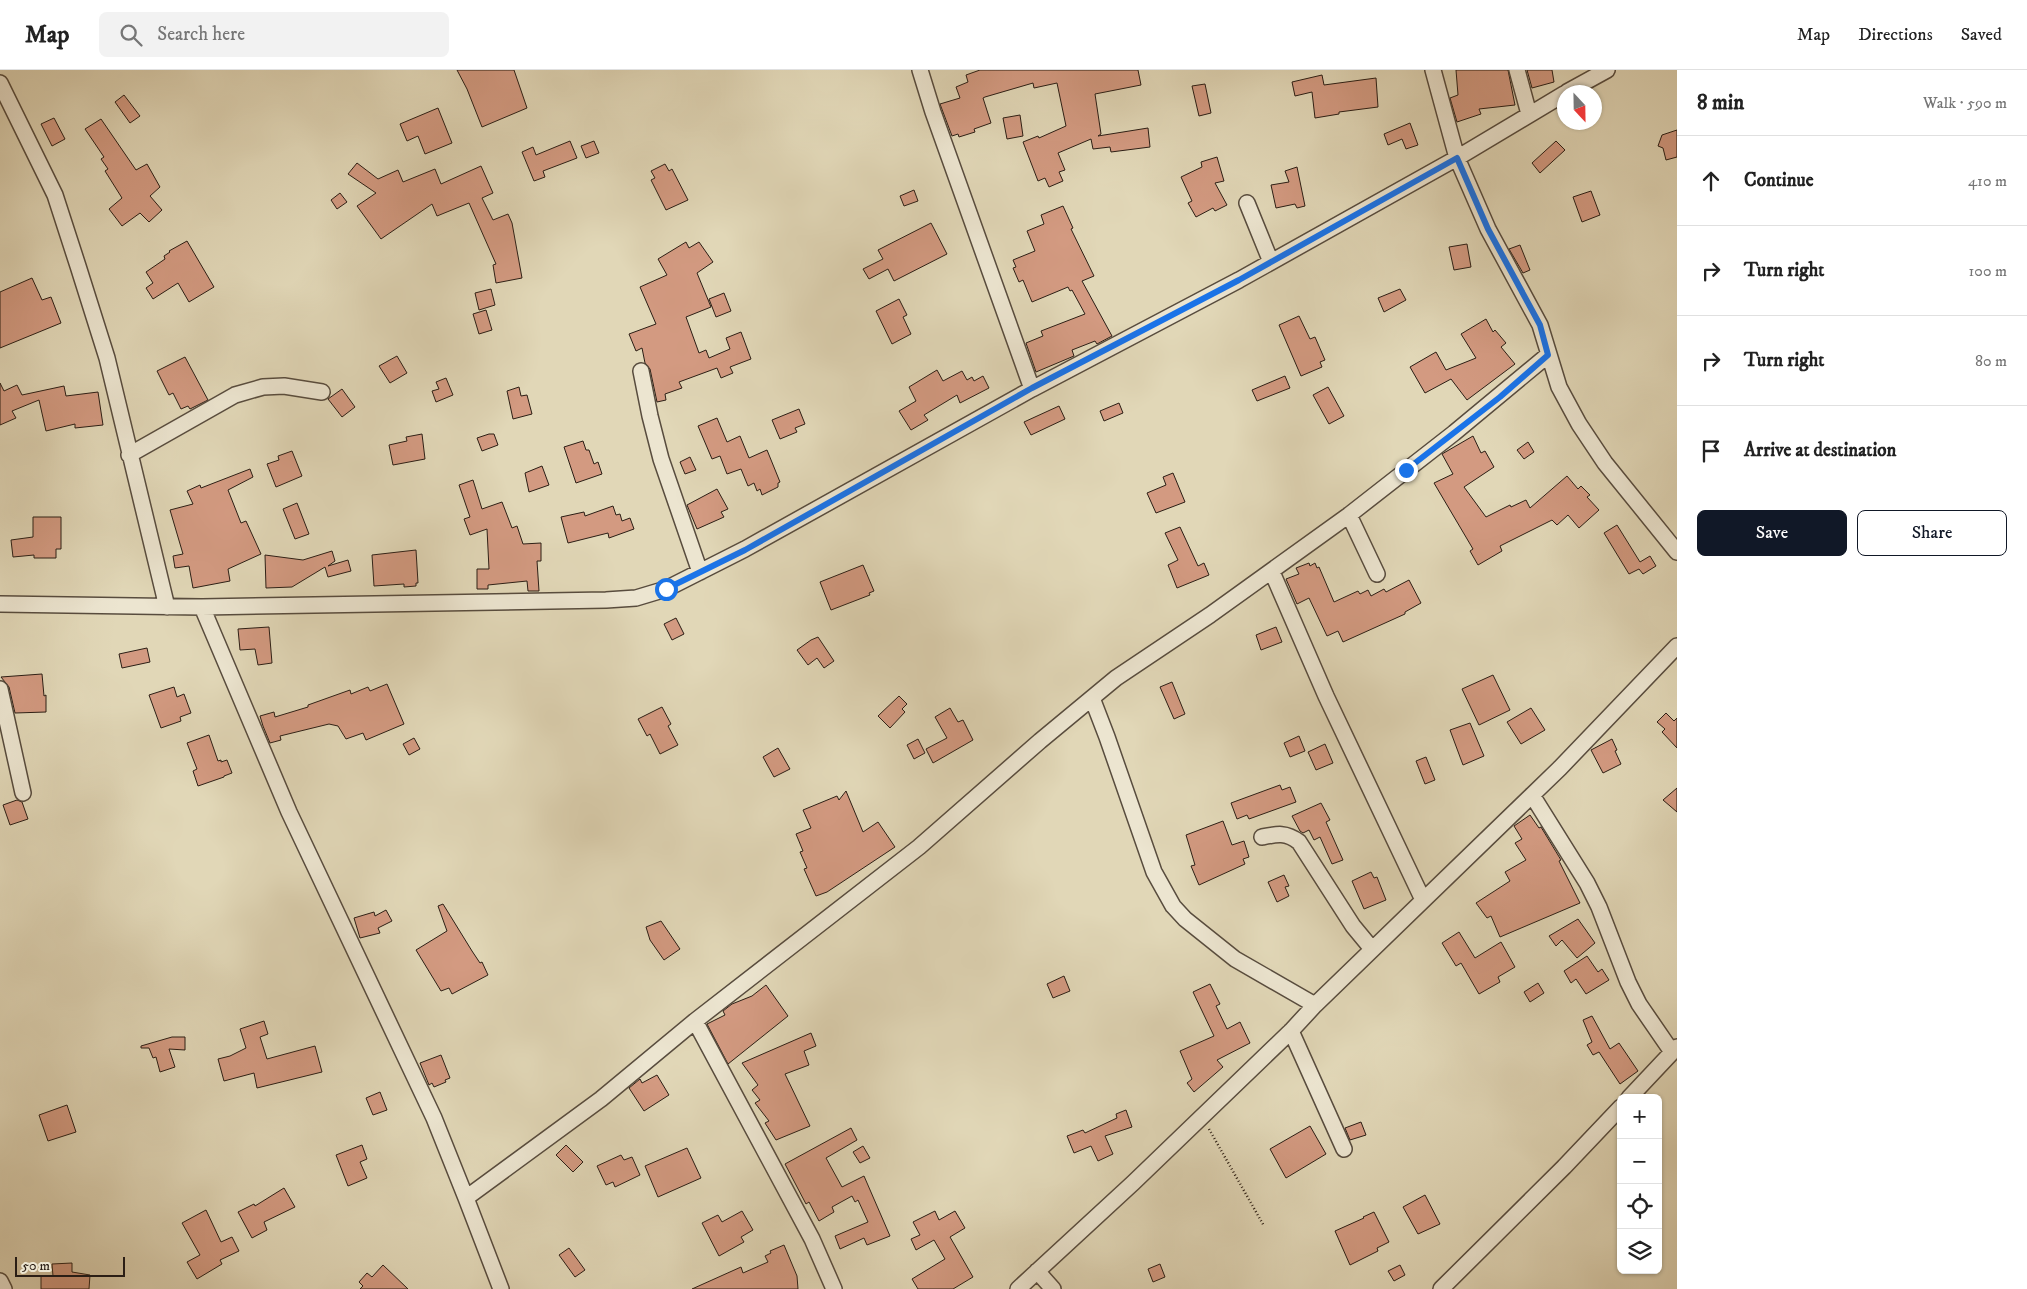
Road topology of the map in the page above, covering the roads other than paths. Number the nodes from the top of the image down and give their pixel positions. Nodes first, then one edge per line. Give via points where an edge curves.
1 (920, 70) edge
2 (1432, 70) edge
3 (1517, 70) edge
4 (1607, 70) edge
5 (0, 83) edge
6 (1580, 85) edge
7 (1557, 98) edge
8 (1529, 114) junction
9 (1457, 158) junction
10 (1247, 203) dead end
11 (1271, 262) junction
12 (1548, 355) junction
13 (641, 371) dead end
14 (1032, 388) junction
15 (322, 392) dead end
16 (129, 455) junction
17 (1349, 514) junction
18 (1677, 552) edge
19 (700, 572) junction
20 (1272, 572) junction
21 (1377, 574) dead end
22 (0, 604) edge
23 (167, 607) junction
24 (202, 607) junction
25 (1677, 646) edge
26 (0, 689) edge
27 (1092, 698) junction
28 (22, 793) dead end
29 (1532, 795) junction
30 (1262, 837) dead end
31 (1423, 900) junction
32 (1372, 949) junction
33 (1315, 1005) junction
34 (695, 1021) junction
35 (1291, 1031) junction
36 (1674, 1050) edge
37 (1633, 1094) edge
38 (1617, 1111) edge
39 (1344, 1149) dead end
40 (466, 1198) junction
41 (1038, 1271) junction
42 (0, 1281) edge
43 (4, 1289) edge
44 (501, 1289) edge
45 (834, 1289) edge
46 (1018, 1289) edge
47 (1053, 1289) edge
48 (1441, 1289) edge

1 - 14 street
2 - 9 street
3 - 8 street
4 - 6 street
5 - 16 street via 55,195 107,358
7 - 8 street
8 - 9 street
9 - 11 street
9 - 12 street via 1488,229 1540,325
10 - 11 street
11 - 14 street
12 - 17 street via 1461,428
12 - 18 street via 1558,387 1579,424 1626,491
13 - 19 street via 661,459
14 - 19 street via 745,550
15 - 16 street via 284,386 235,394
16 - 23 street
17 - 20 street
17 - 21 street
19 - 24 street via 666,589 636,598
20 - 27 street via 1116,678
20 - 31 street via 1326,696
22 - 23 street
23 - 24 street
24 - 40 street via 289,812 434,1118
25 - 29 street
26 - 28 street
27 - 33 street via 1154,872 1173,906 1184,919 1235,959
27 - 34 street via 919,847
29 - 31 street
29 - 36 street via 1587,883 1639,1004
30 - 32 street via 1281,833 1299,842 1353,926
31 - 32 street
32 - 33 street
33 - 35 street
34 - 40 street via 601,1098
34 - 45 street via 812,1239
35 - 39 street
35 - 41 street
36 - 37 street
38 - 48 street
40 - 44 street
41 - 46 street
41 - 47 street
42 - 43 street

